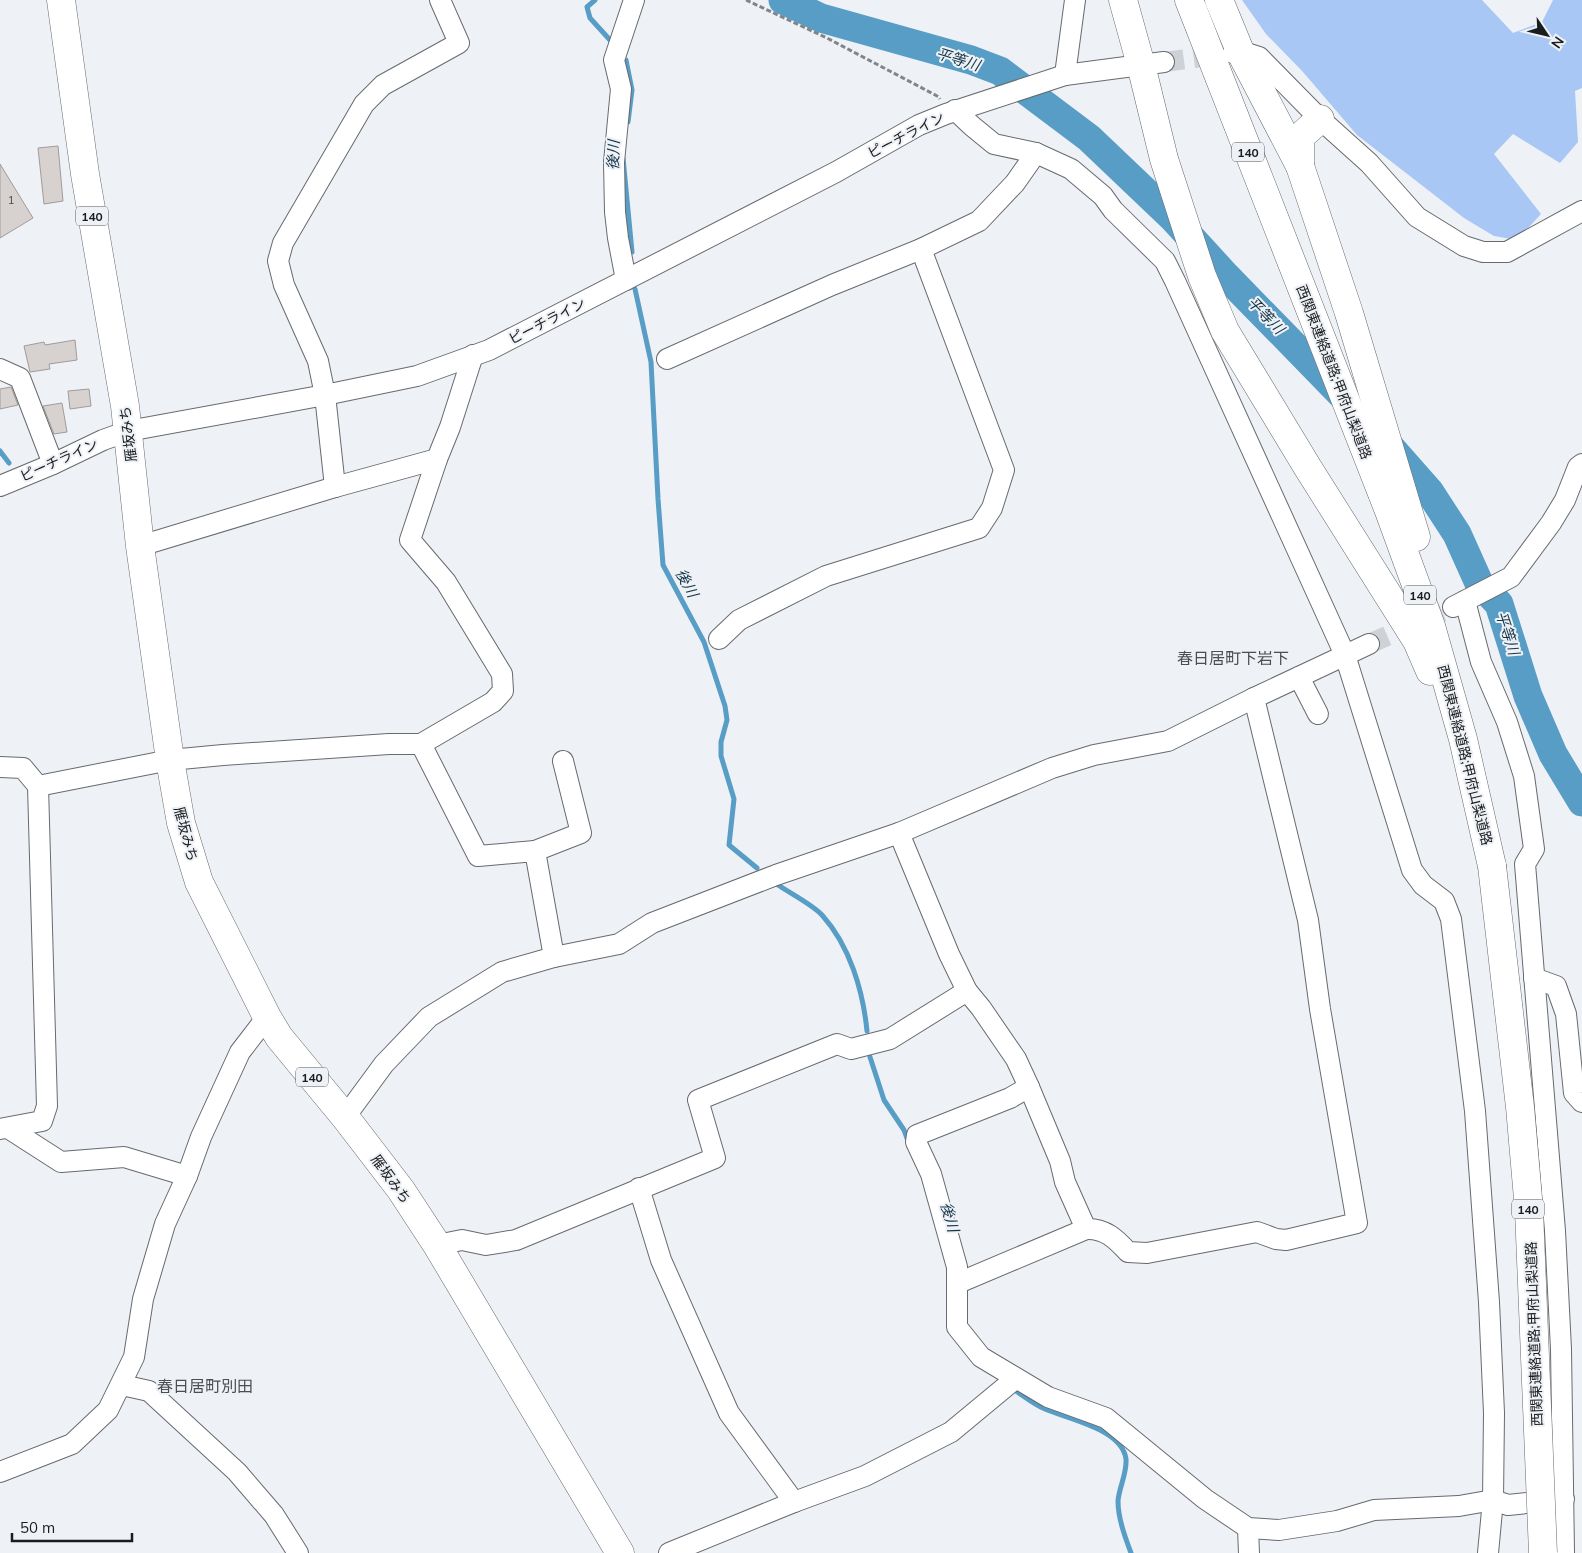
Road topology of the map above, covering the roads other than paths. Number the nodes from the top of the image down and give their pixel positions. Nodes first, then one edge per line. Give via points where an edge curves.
1 (61, 0) edge
2 (440, 0) edge
3 (634, 0) edge
4 (1076, 0) edge
5 (1122, 0) edge
6 (1189, 0) edge
7 (1219, 0) edge
8 (1235, 52) junction
9 (1153, 63) junction
10 (1065, 75) junction
11 (951, 112) junction
12 (1320, 119) junction
13 (1036, 153) junction
14 (1300, 166) junction
15 (1582, 212) edge
16 (921, 249) junction
17 (626, 280) junction
18 (473, 355) junction
19 (666, 359) dead end
20 (0, 369) edge
21 (325, 396) junction
22 (128, 431) junction
23 (437, 459) junction
24 (53, 464) junction
25 (1582, 464) edge
26 (0, 486) edge
27 (335, 487) junction
28 (140, 546) junction
29 (719, 639) dead end
30 (1369, 644) tunnel mouth
31 (1345, 655) junction
32 (1299, 677) junction
33 (1447, 681) junction
34 (1254, 698) junction
35 (1318, 714) dead end
36 (421, 744) junction
37 (170, 760) junction
38 (563, 761) dead end
39 (0, 766) edge
40 (38, 786) junction
41 (1479, 806) junction
42 (899, 832) junction
43 (535, 851) junction
44 (554, 957) junction
45 (1534, 978) junction
46 (967, 991) junction
47 (267, 1017) junction
48 (1029, 1087) junction
49 (1582, 1102) edge
50 (345, 1117) junction
51 (4, 1128) edge
52 (187, 1176) junction
53 (639, 1188) junction
54 (1086, 1229) junction
55 (437, 1245) junction
56 (958, 1283) junction
57 (1015, 1379) junction
58 (122, 1385) junction
59 (0, 1472) edge
60 (1564, 1499) junction
61 (1493, 1500) junction
62 (794, 1502) junction
63 (1248, 1528) junction
64 (298, 1553) edge
65 (620, 1553) edge
66 (669, 1553) edge
67 (1249, 1553) edge
68 (1488, 1553) edge
69 (1543, 1553) edge
70 (1564, 1553) edge

1 - 22 highway, 雁坂みち / 140 via 85,174
2 - 21 street via 459,42 383,85 364,104 283,243 278,261 284,285 318,361
3 - 17 street via 614,60 621,89 614,162 615,212
4 - 10 street
5 - 9 highway
6 - 33 highway, 西関東連絡道路;甲府山梨道路 / 140 via 1389,511 1431,626
7 - 8 highway
8 - 12 street via 1259,57
8 - 14 highway
9 - 10 street, ピーチライン
9 - 41 highway via 1164,159 1202,276 1225,331 1416,641 1433,677
10 - 11 street, ピーチライン
11 - 13 street via 994,144
11 - 17 street, ピーチライン
12 - 14 highway via 1300,137
12 - 15 street via 1369,163 1417,217 1464,246 1483,252 1507,252
13 - 16 street via 1015,183 979,221
13 - 31 street via 1071,169 1089,184 1165,261
14 - 33 highway via 1349,313 1417,538 1439,629
16 - 19 street
16 - 29 street via 1004,470 992,508 979,528 826,576 738,620
17 - 18 street, ピーチライン via 489,350
18 - 21 street, ピーチライン via 417,376
18 - 23 street
20 - 24 street via 20,378
21 - 22 street, ピーチライン
21 - 27 street
22 - 24 street, ピーチライン
22 - 28 highway, 雁坂みち / 140
23 - 27 street
23 - 36 street via 410,540 446,582 502,674 502,691 493,702
24 - 26 street, ピーチライン
25 - 45 street via 1551,523 1511,577 1459,604 1508,722 1524,776 1534,849 1525,864
27 - 28 street
28 - 37 highway, 雁坂みち / 140
30 - 31 street
31 - 32 street
31 - 61 street via 1412,870 1423,885 1444,901 1451,919 1475,1111 1494,1413
32 - 34 street
32 - 35 street
33 - 41 highway, 西関東連絡道路;甲府山梨道路 / 140
34 - 42 street via 1168,741 1052,768
34 - 54 street via 1308,920 1357,1223 1286,1240 1257,1232 1147,1253 1128,1252 1115,1238 1097,1228
36 - 37 street via 350,746
36 - 43 street via 478,856
37 - 40 street
37 - 47 highway, 雁坂みち / 140 via 182,823 199,882
38 - 43 street via 581,833
39 - 40 street via 23,768
40 - 51 street via 47,1106 42,1121
41 - 69 highway, 西関東連絡道路;甲府山梨道路 / 140, bridge via 1492,866 1520,1108 1528,1210
42 - 44 street via 652,923 619,944
42 - 46 street
43 - 44 street
44 - 50 street via 502,972 429,1017 384,1064
45 - 49 street via 1556,986 1566,1014 1574,1093
45 - 60 street via 1555,1231
46 - 48 street via 1016,1060
46 - 53 street via 890,1039 851,1049 837,1044 698,1100 715,1158
47 - 50 highway, 雁坂みち / 140 via 279,1037
47 - 52 street via 240,1052
48 - 54 street
48 - 56 street via 1010,1098 918,1135 916,1142 931,1174 952,1243
50 - 55 highway, 雁坂みち / 140 via 401,1190
51 - 52 street via 62,1162 124,1157
52 - 58 street via 165,1224 143,1299 134,1358
53 - 55 street via 516,1240 486,1245 462,1240
53 - 62 street via 661,1260 729,1413
54 - 56 street
55 - 65 highway, 雁坂みち / 140
56 - 57 street via 957,1327 981,1357
57 - 62 street via 951,1432 865,1476
57 - 63 street via 1048,1397 1106,1418 1205,1499
58 - 59 street via 108,1410 72,1444
58 - 64 street via 149,1391 237,1472 274,1515
60 - 61 street via 1508,1505
60 - 70 street
61 - 63 street via 1458,1506 1374,1510 1337,1521 1279,1530
61 - 68 street
62 - 66 street
63 - 67 street

